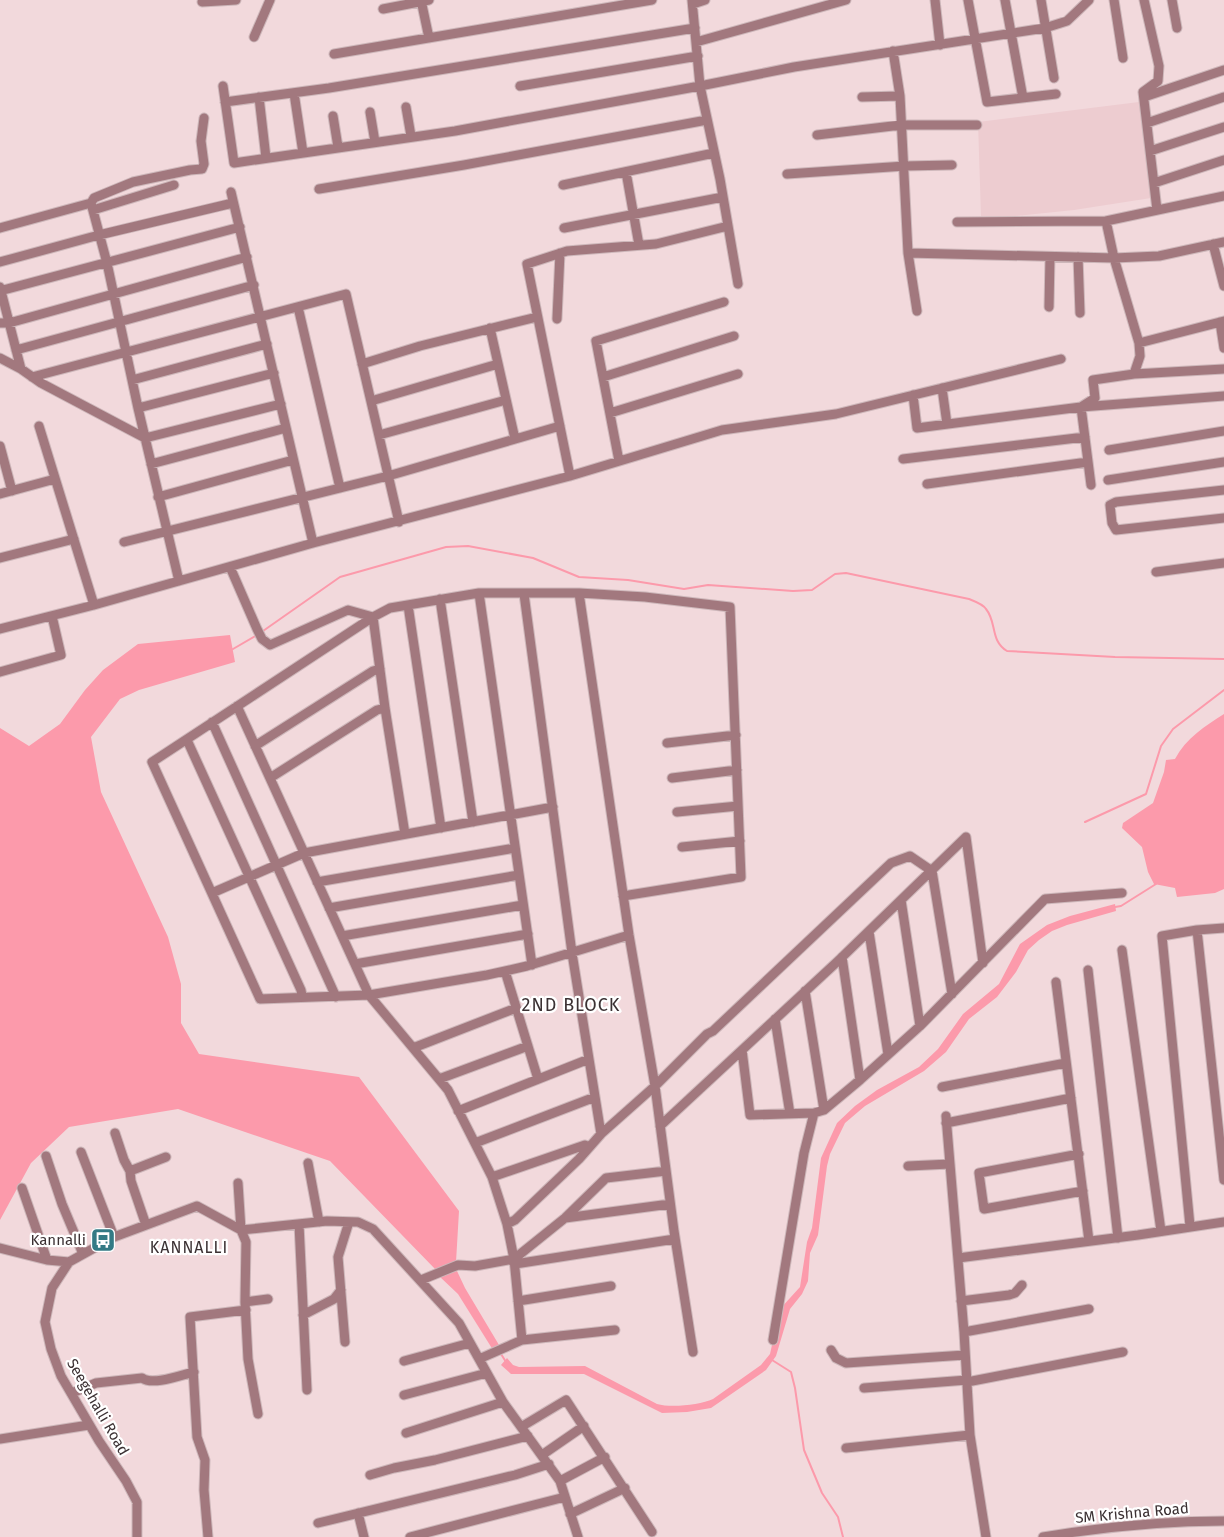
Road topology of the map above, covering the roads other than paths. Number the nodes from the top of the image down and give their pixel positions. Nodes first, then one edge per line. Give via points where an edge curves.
1 (236, 0) edge
2 (270, 0) edge
3 (652, 0) edge
4 (705, 0) edge
5 (846, 0) edge
6 (935, 0) edge
7 (968, 0) edge
8 (1006, 0) edge
9 (1041, 0) edge
10 (1089, 0) edge
11 (1114, 0) edge
12 (1144, 0) edge
13 (1172, 0) edge
14 (424, 1) edge
15 (202, 2) dead end
16 (693, 2) edge
17 (1079, 4) edge
18 (383, 10) dead end
19 (695, 28) junction
20 (1045, 28) junction
21 (1177, 28) dead end
22 (1011, 33) junction
23 (254, 38) dead end
24 (428, 38) junction
25 (974, 40) junction
26 (696, 42) junction
27 (940, 45) junction
28 (893, 51) junction
29 (334, 54) dead end
30 (698, 56) junction
31 (1123, 58) dead end
32 (1224, 70) edge
33 (1054, 78) dead end
34 (222, 86) dead end
35 (520, 86) dead end
36 (700, 86) junction
37 (294, 92) junction
38 (1056, 94) dead end
39 (900, 96) junction
40 (259, 97) junction
41 (862, 97) dead end
42 (1144, 97) junction
43 (1224, 97) edge
44 (1023, 98) junction
45 (225, 102) junction
46 (406, 107) dead end
47 (370, 112) dead end
48 (334, 116) dead end
49 (204, 118) dead end
50 (707, 120) junction
51 (1147, 123) junction
52 (901, 125) junction
53 (977, 125) dead end
54 (1224, 127) edge
55 (817, 135) dead end
56 (411, 136) junction
57 (375, 142) junction
58 (338, 147) junction
59 (1150, 151) junction
60 (303, 153) junction
61 (714, 153) junction
62 (266, 158) junction
63 (1224, 160) edge
64 (952, 165) dead end
65 (905, 166) junction
66 (626, 172) junction
67 (787, 174) dead end
68 (1154, 183) junction
69 (174, 185) dead end
70 (563, 185) dead end
71 (319, 189) dead end
72 (231, 192) dead end
73 (1224, 196) edge
74 (723, 197) junction
75 (233, 203) junction
76 (92, 207) junction
77 (1157, 210) junction
78 (633, 214) junction
79 (1106, 221) junction
80 (957, 222) dead end
81 (728, 226) junction
82 (240, 227) junction
83 (0, 228) edge
84 (564, 228) dead end
85 (99, 235) junction
86 (1224, 242) edge
87 (1213, 244) junction
88 (639, 245) junction
89 (560, 253) junction
90 (908, 253) junction
91 (247, 257) junction
92 (1050, 257) junction
93 (1078, 257) junction
94 (1114, 258) junction
95 (0, 262) edge
96 (107, 263) junction
97 (738, 284) dead end
98 (254, 285) junction
99 (1224, 286) edge
100 (0, 290) edge
101 (112, 294) junction
102 (724, 302) dead end
103 (298, 307) junction
104 (1049, 308) dead end
105 (918, 311) dead end
106 (1080, 313) dead end
107 (261, 317) junction
108 (537, 317) junction
109 (556, 319) dead end
110 (119, 321) junction
111 (1222, 322) edge
112 (4, 323) edge
113 (490, 328) junction
114 (734, 336) dead end
115 (267, 344) junction
116 (1139, 344) junction
117 (1224, 348) edge
118 (16, 350) junction
119 (126, 353) junction
120 (0, 358) edge
121 (1061, 359) dead end
122 (362, 364) junction
123 (498, 364) junction
124 (20, 369) junction
125 (1224, 370) edge
126 (274, 373) junction
127 (738, 374) dead end
128 (1134, 374) junction
129 (32, 377) junction
130 (603, 377) junction
131 (132, 380) junction
132 (942, 388) junction
133 (913, 395) junction
134 (1224, 396) edge
135 (506, 400) junction
136 (371, 401) junction
137 (281, 404) junction
138 (1081, 407) junction
139 (138, 408) junction
140 (610, 413) junction
141 (947, 424) junction
142 (39, 426) dead end
143 (560, 426) junction
144 (286, 428) junction
145 (1224, 431) edge
146 (379, 435) junction
147 (1085, 437) junction
148 (146, 438) junction
149 (515, 439) junction
150 (0, 446) edge
151 (1109, 450) dead end
152 (903, 459) dead end
153 (293, 460) junction
154 (619, 461) junction
155 (1088, 462) junction
156 (1224, 462) edge
157 (151, 464) junction
158 (388, 476) junction
159 (570, 476) junction
160 (56, 479) junction
161 (1108, 480) dead end
162 (927, 484) dead end
163 (1090, 485) dead end
164 (340, 488) junction
165 (1224, 490) edge
166 (12, 491) junction
167 (0, 494) edge
168 (158, 497) junction
169 (302, 498) junction
170 (1224, 518) edge
171 (399, 522) junction
172 (167, 532) junction
173 (74, 539) junction
174 (124, 542) dead end
175 (313, 543) junction
176 (0, 558) edge
177 (1224, 563) edge
178 (230, 567) junction
179 (1156, 572) dead end
180 (179, 581) junction
181 (479, 593) junction
182 (579, 593) junction
183 (524, 594) junction
184 (440, 598) junction
185 (94, 605) junction
186 (408, 605) junction
187 (52, 616) junction
188 (373, 617) junction
189 (0, 629) edge
190 (380, 669) junction
191 (0, 672) edge
192 (237, 706) junction
193 (385, 708) junction
194 (212, 722) junction
195 (736, 734) junction
196 (187, 740) junction
197 (666, 743) dead end
198 (255, 746) junction
199 (737, 770) junction
200 (270, 778) junction
201 (672, 778) dead end
202 (738, 806) junction
203 (553, 807) junction
204 (677, 812) dead end
205 (510, 815) junction
206 (473, 822) junction
207 (441, 828) junction
208 (405, 834) junction
209 (740, 841) junction
210 (682, 847) dead end
211 (515, 848) junction
212 (304, 853) junction
213 (276, 865) junction
214 (932, 871) junction
215 (519, 875) junction
216 (251, 876) junction
217 (317, 882) junction
218 (1122, 893) dead end
219 (212, 894) junction
220 (623, 896) junction
221 (901, 900) junction
222 (524, 905) junction
223 (329, 908) junction
224 (1224, 928) edge
225 (1197, 930) junction
226 (869, 932) junction
227 (528, 934) junction
228 (629, 935) junction
229 (342, 936) junction
230 (1122, 950) dead end
231 (572, 953) junction
232 (842, 957) junction
233 (983, 963) junction
234 (355, 964) junction
235 (532, 965) junction
236 (1088, 970) dead end
237 (505, 971) junction
238 (1056, 982) dead end
239 (806, 991) junction
240 (952, 994) junction
241 (369, 995) junction
242 (302, 996) junction
243 (336, 997) junction
244 (516, 1008) junction
245 (775, 1019) junction
246 (920, 1026) junction
247 (528, 1046) junction
248 (413, 1048) junction
249 (742, 1050) junction
250 (888, 1054) junction
251 (589, 1059) junction
252 (1066, 1063) junction
253 (439, 1079) junction
254 (538, 1079) junction
255 (860, 1080) junction
256 (655, 1086) junction
257 (942, 1087) dead end
258 (595, 1097) junction
259 (1071, 1098) junction
260 (824, 1110) junction
261 (458, 1111) junction
262 (814, 1113) junction
263 (790, 1114) junction
264 (660, 1126) junction
265 (115, 1133) dead end
266 (601, 1134) junction
267 (475, 1143) junction
268 (589, 1147) junction
269 (81, 1152) dead end
270 (1078, 1154) junction
271 (46, 1156) dead end
272 (166, 1158) dead end
273 (308, 1163) dead end
274 (950, 1164) junction
275 (908, 1166) dead end
276 (130, 1170) junction
277 (666, 1171) junction
278 (492, 1177) junction
279 (1224, 1180) edge
280 (238, 1184) dead end
281 (22, 1188) dead end
282 (1083, 1191) junction
283 (670, 1204) junction
284 (565, 1218) junction
285 (319, 1222) junction
286 (349, 1222) junction
287 (1224, 1222) edge
288 (299, 1224) junction
289 (507, 1224) junction
290 (146, 1225) junction
291 (1190, 1226) junction
292 (241, 1230) junction
293 (1161, 1231) junction
294 (114, 1237) junction
295 (1118, 1238) junction
296 (675, 1239) junction
297 (1089, 1241) junction
298 (0, 1248) edge
299 (83, 1254) junction
300 (958, 1258) junction
301 (47, 1260) junction
302 (514, 1261) junction
303 (69, 1262) junction
304 (421, 1280) junction
305 (1022, 1285) dead end
306 (611, 1286) dead end
307 (341, 1290) junction
308 (268, 1299) dead end
309 (518, 1301) junction
310 (961, 1301) junction
311 (246, 1306) junction
312 (1089, 1309) dead end
313 (303, 1315) junction
314 (615, 1330) dead end
315 (964, 1332) junction
316 (522, 1340) junction
317 (773, 1340) dead end
318 (345, 1342) dead end
319 (470, 1343) junction
320 (831, 1350) dead end
321 (693, 1352) dead end
322 (1123, 1352) dead end
323 (965, 1355) junction
324 (479, 1359) junction
325 (404, 1360) dead end
326 (194, 1372) junction
327 (487, 1373) junction
328 (967, 1381) junction
329 (864, 1388) dead end
330 (307, 1390) dead end
331 (72, 1393) junction
332 (404, 1396) dead end
333 (503, 1402) junction
334 (258, 1414) dead end
335 (89, 1425) junction
336 (584, 1426) junction
337 (521, 1427) junction
338 (406, 1432) dead end
339 (970, 1435) junction
340 (528, 1436) junction
341 (0, 1439) edge
342 (846, 1448) dead end
343 (542, 1455) junction
344 (604, 1457) junction
345 (549, 1464) junction
346 (370, 1475) dead end
347 (560, 1481) junction
348 (625, 1488) junction
349 (565, 1497) junction
350 (358, 1513) junction
351 (570, 1514) junction
352 (1224, 1521) edge
353 (318, 1523) dead end
354 (652, 1532) dead end
355 (137, 1537) edge
356 (208, 1537) edge
357 (364, 1537) edge
358 (410, 1537) edge
359 (578, 1537) edge
360 (986, 1537) edge
361 (1043, 1537) edge

1 - 15 street
2 - 23 street
3 - 24 street
4 - 16 street
5 - 26 street
6 - 27 street
7 - 25 street
8 - 22 street
9 - 20 street
10 - 17 street
11 - 31 street
12 - 42 street via 1159,66 1158,81 1143,92
13 - 21 street
14 - 18 street
14 - 24 street
16 - 19 street
17 - 20 street via 1067,21
19 - 26 street
19 - 37 street
20 - 22 street
20 - 33 street
22 - 25 street
22 - 44 street
24 - 29 street
25 - 27 street
25 - 44 street via 987,102
26 - 30 street
27 - 28 street
28 - 36 street
28 - 39 street
30 - 35 street
30 - 36 street
32 - 42 street
34 - 45 street
36 - 50 street
36 - 56 street
37 - 40 street
37 - 60 street
38 - 44 street
39 - 41 street
39 - 52 street
40 - 45 street
40 - 62 street
42 - 51 street
43 - 51 street
45 - 62 street via 234,163
46 - 56 street
47 - 57 street
48 - 58 street
49 - 76 street via 202,169 133,182 94,198
50 - 61 street
50 - 71 street via 474,164
51 - 59 street
52 - 53 street
52 - 55 street
52 - 65 street
54 - 59 street
56 - 57 street
57 - 58 street
58 - 60 street
59 - 68 street
60 - 62 street
61 - 66 street
61 - 74 street
63 - 68 street
64 - 65 street
65 - 67 street
65 - 90 street
66 - 70 street
66 - 78 street
68 - 77 street
69 - 76 street
72 - 75 street
73 - 77 street
74 - 78 street
74 - 81 street
75 - 82 street
75 - 85 street
76 - 83 street
76 - 85 street
77 - 79 street
78 - 84 street
78 - 88 street
79 - 80 street
79 - 94 street
81 - 88 street via 656,244
81 - 97 street
82 - 91 street
82 - 96 street
85 - 95 street
85 - 96 street
86 - 87 street
87 - 94 street via 1159,256
87 - 99 street
88 - 89 street
89 - 108 street via 527,264
89 - 109 street
90 - 92 street
90 - 105 street
91 - 98 street
91 - 101 street
92 - 93 street
92 - 104 street
93 - 94 street
93 - 106 street
94 - 116 street
96 - 100 street
96 - 101 street
98 - 107 street
98 - 110 street
100 - 112 street
101 - 110 street
101 - 112 street
102 - 130 street via 596,342
103 - 107 street
103 - 122 street via 346,294
103 - 164 street
107 - 115 street
107 - 119 street
108 - 113 street
108 - 143 street
110 - 118 street
110 - 119 street
111 - 116 street
111 - 117 street
112 - 118 street
113 - 122 street
113 - 123 street
114 - 130 street
115 - 126 street
115 - 131 street
116 - 128 street via 1140,356
118 - 124 street
119 - 129 street
119 - 131 street
120 - 124 street
121 - 132 street
122 - 136 street
123 - 135 street
123 - 136 street
124 - 129 street
125 - 128 street
126 - 137 street
126 - 139 street
127 - 140 street
128 - 138 street via 1093,380 1095,398
129 - 148 street
130 - 140 street
131 - 139 street
132 - 133 street
132 - 141 street
133 - 141 street via 916,428
133 - 154 street via 836,414 722,430
134 - 138 street
135 - 146 street
135 - 149 street
136 - 146 street
137 - 144 street
137 - 148 street
138 - 141 street
138 - 147 street
139 - 148 street
140 - 154 street
142 - 160 street
143 - 149 street
143 - 159 street
144 - 153 street
144 - 157 street
145 - 151 street
146 - 158 street
147 - 152 street
147 - 155 street
148 - 157 street
149 - 158 street
150 - 166 street
153 - 168 street
153 - 169 street
154 - 159 street
155 - 162 street
155 - 163 street
156 - 161 street
157 - 168 street
158 - 164 street
158 - 171 street
159 - 171 street
160 - 166 street
160 - 173 street
164 - 169 street
165 - 170 street via 1110,505 1116,530
166 - 167 street
168 - 172 street
169 - 172 street
169 - 175 street
171 - 175 street
172 - 174 street
172 - 180 street
173 - 176 street
173 - 185 street
175 - 178 street
177 - 179 street
178 - 180 street
178 - 188 street via 259,634 270,645 348,610
180 - 185 street
181 - 183 street
181 - 184 street
181 - 205 street
182 - 183 street
182 - 195 street via 730,607
182 - 220 street
183 - 203 street
184 - 186 street
184 - 206 street
185 - 187 street
186 - 188 street via 390,608
186 - 207 street
187 - 189 street
187 - 191 street via 61,655
188 - 190 street
188 - 192 street
190 - 193 street
190 - 198 street
192 - 194 street
192 - 198 street
193 - 200 street
193 - 208 street
194 - 196 street
194 - 213 street
195 - 197 street
195 - 199 street
196 - 216 street
196 - 219 street via 152,762
198 - 200 street
199 - 201 street
199 - 202 street
200 - 212 street
202 - 204 street
202 - 209 street
203 - 205 street
203 - 231 street
205 - 206 street
205 - 211 street
206 - 207 street
207 - 208 street
208 - 212 street
209 - 210 street
209 - 220 street via 741,877
211 - 215 street
211 - 217 street
212 - 213 street
212 - 217 street
213 - 216 street
213 - 243 street
214 - 221 street
214 - 233 street via 966,837
214 - 240 street
214 - 256 street via 910,856 891,863
215 - 222 street
215 - 223 street
216 - 219 street
216 - 242 street
217 - 223 street
218 - 233 street via 1045,899
219 - 242 street via 260,999
220 - 228 street
221 - 226 street
221 - 246 street
222 - 227 street
222 - 229 street
223 - 229 street
224 - 225 street
225 - 279 street
225 - 291 street via 1162,936
226 - 232 street
226 - 250 street
227 - 234 street
227 - 235 street
228 - 231 street
228 - 256 street
229 - 234 street
230 - 293 street
231 - 235 street
231 - 251 street
232 - 239 street
232 - 255 street
233 - 240 street
234 - 241 street
235 - 237 street
236 - 295 street
237 - 241 street
237 - 244 street
238 - 252 street
239 - 245 street
239 - 260 street
240 - 246 street
241 - 243 street
241 - 248 street
242 - 243 street
244 - 247 street
244 - 248 street
245 - 249 street
245 - 263 street
246 - 250 street
247 - 253 street
247 - 254 street
248 - 253 street
249 - 263 street via 750,1115
249 - 264 street
250 - 255 street
251 - 254 street
251 - 258 street
252 - 257 street
252 - 259 street
253 - 261 street
254 - 261 street
255 - 260 street
256 - 264 street
256 - 266 street
258 - 266 street
258 - 267 street
259 - 270 street
259 - 274 street via 946,1120
260 - 262 street
261 - 267 street
262 - 263 street
262 - 317 street via 804,1153
264 - 277 street
265 - 276 street
266 - 268 street
267 - 278 street
268 - 278 street via 585,1145
268 - 289 street via 515,1220
269 - 294 street
270 - 282 street
270 - 282 street via 979,1173 984,1209
271 - 299 street
272 - 276 street
273 - 285 street
274 - 275 street
274 - 300 street
276 - 290 street
277 - 283 street
277 - 284 street via 606,1178
278 - 289 street
280 - 292 street
281 - 301 street
282 - 297 street
283 - 284 street
283 - 296 street
284 - 302 street
285 - 286 street
285 - 288 street
286 - 304 street via 358,1222 373,1229
286 - 307 street via 338,1257
287 - 291 street
288 - 292 street
288 - 313 street
289 - 302 street
290 - 292 street via 197,1206
290 - 294 street
291 - 293 street
292 - 311 street via 246,1242
293 - 295 street
294 - 299 street
295 - 297 street
296 - 302 street
296 - 321 street
297 - 300 street
298 - 301 street
299 - 303 street
300 - 310 street
301 - 303 street
302 - 304 street via 458,1265
302 - 309 street
303 - 331 street, Seegehalli Road via 52,1288 45,1322 51,1349
304 - 319 street via 459,1323
305 - 310 street via 1009,1295
306 - 309 street
307 - 313 street via 334,1299
307 - 318 street
308 - 311 street
309 - 316 street
310 - 315 street
311 - 326 street via 190,1317
311 - 334 street via 248,1359
312 - 315 street
313 - 330 street
314 - 316 street
315 - 323 street
316 - 324 street
319 - 324 street
319 - 325 street
320 - 323 street via 836,1358 846,1363
322 - 328 street
323 - 328 street
324 - 327 street
326 - 331 street via 148,1381 142,1378 96,1382
326 - 356 street via 197,1437 205,1460
327 - 332 street
327 - 333 street
328 - 329 street
328 - 339 street
331 - 335 street, Seegehalli Road
333 - 337 street
333 - 338 street
335 - 341 street
335 - 355 street, Seegehalli Road via 137,1502
336 - 337 street via 566,1400
336 - 343 street
336 - 344 street
337 - 340 street
339 - 342 street
339 - 360 street
340 - 343 street
340 - 346 street
343 - 345 street
344 - 347 street
344 - 348 street
345 - 347 street
345 - 350 street
347 - 349 street
348 - 351 street
348 - 354 street
349 - 351 street
349 - 358 street
350 - 353 street
350 - 357 street
351 - 359 street
352 - 361 street, SM Krishna Road via 1184,1521

